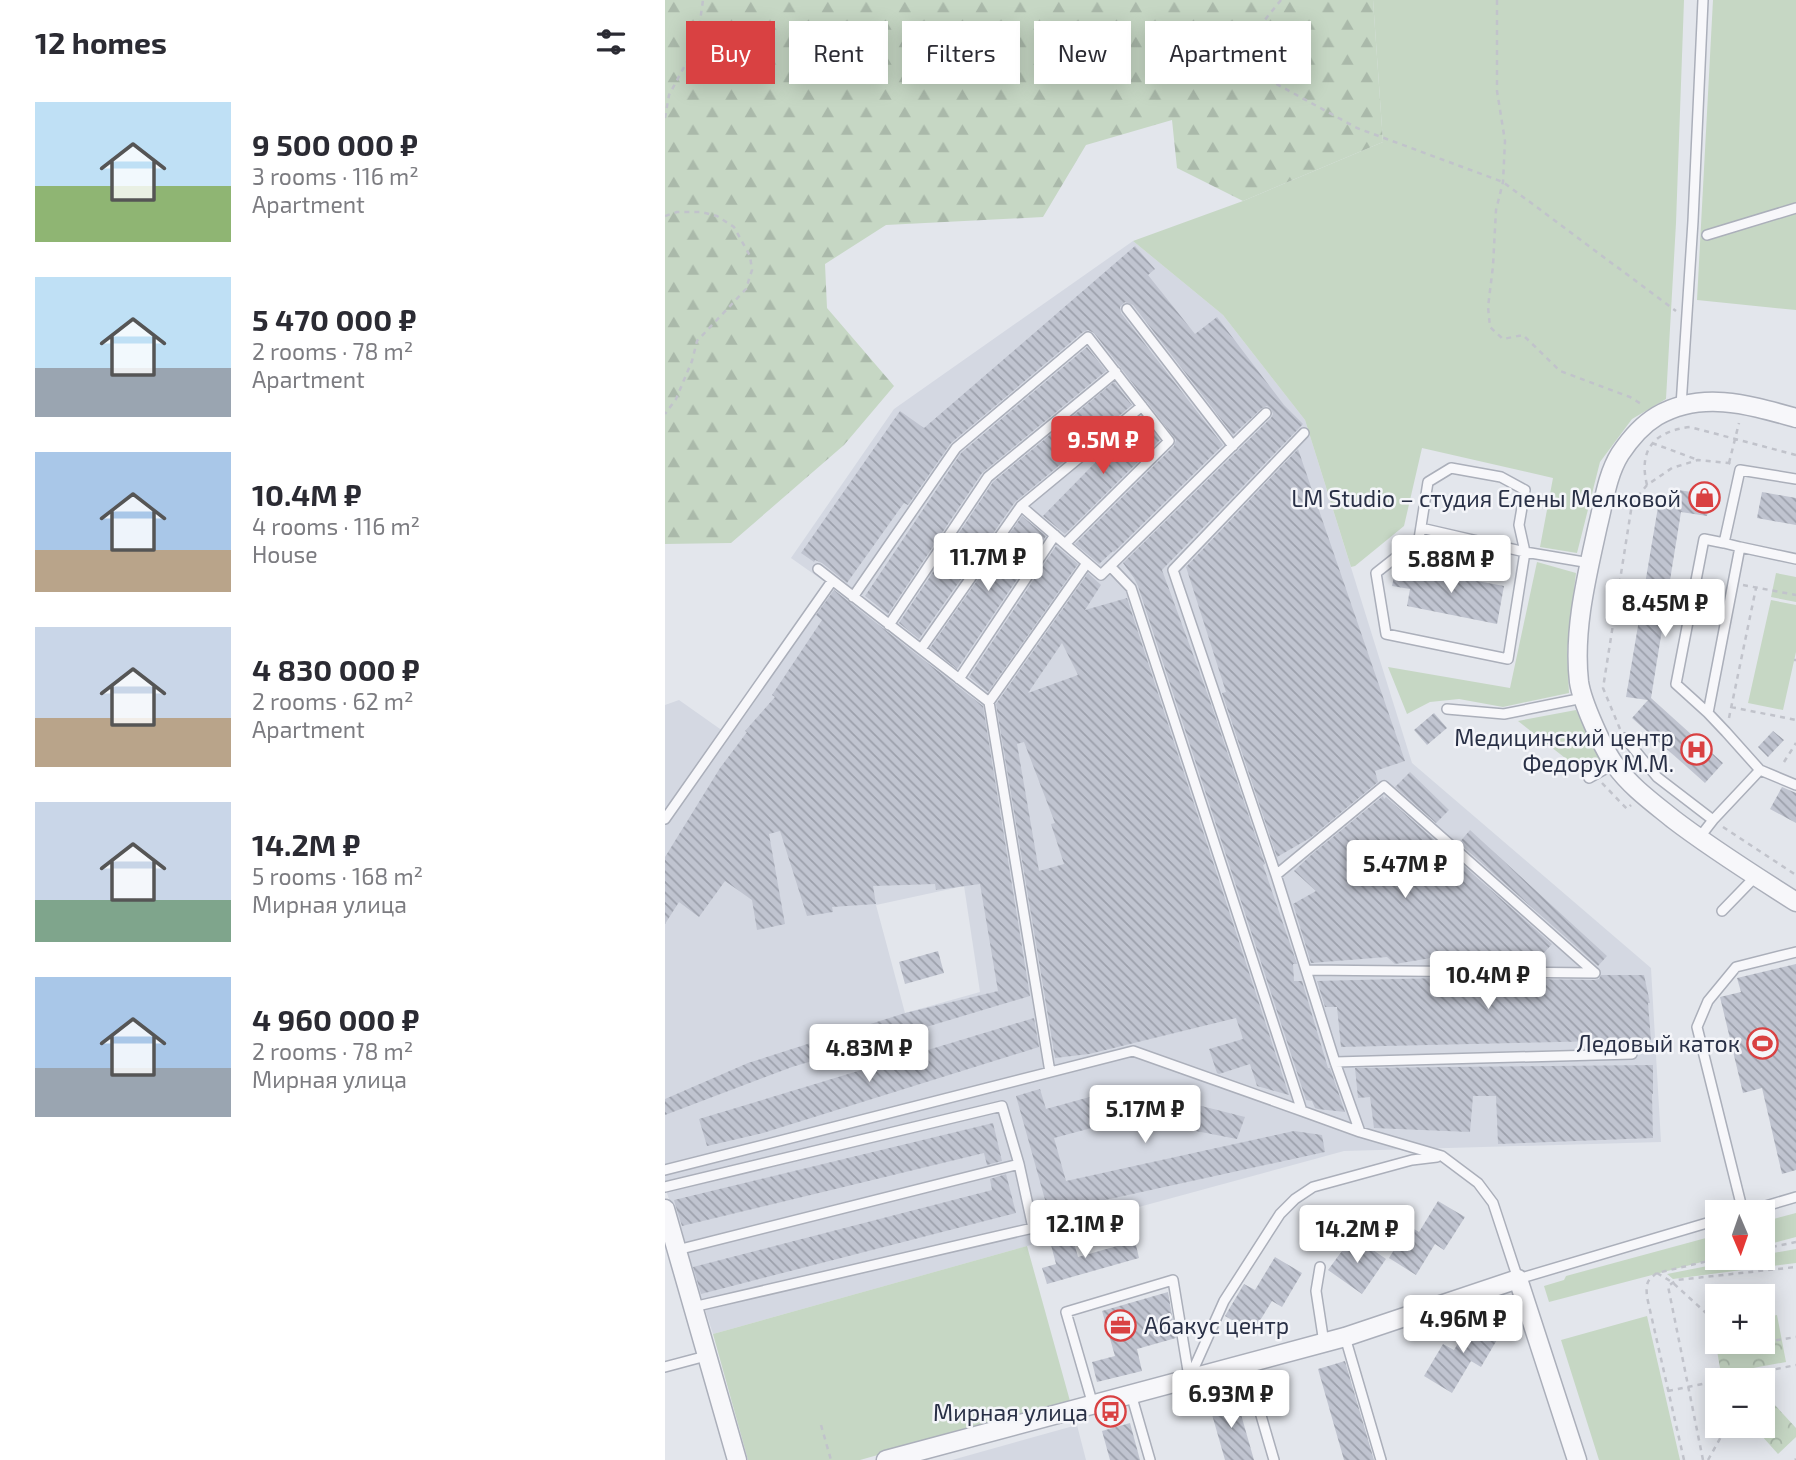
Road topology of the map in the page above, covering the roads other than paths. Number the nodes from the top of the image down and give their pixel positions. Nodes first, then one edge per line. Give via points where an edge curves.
1 (1703, 0) edge
2 (1796, 208) edge
3 (1707, 235) dead end
4 (1127, 309) dead end
5 (1116, 372) junction
6 (1142, 406) junction
7 (1681, 406) junction
8 (1266, 413) dead end
9 (1796, 418) edge
10 (1304, 433) dead end
11 (1233, 446) junction
12 (1796, 480) edge
13 (1021, 506) junction
14 (1421, 528) junction
15 (1055, 535) junction
16 (1724, 543) junction
17 (1065, 544) junction
18 (1740, 547) junction
19 (1525, 552) junction
20 (1796, 559) edge
21 (1087, 563) junction
22 (1590, 563) junction
23 (1110, 566) junction
24 (818, 569) dead end
25 (832, 581) junction
26 (853, 597) junction
27 (889, 625) junction
28 (921, 649) junction
29 (959, 679) junction
30 (1583, 698) junction
31 (989, 702) junction
32 (1447, 709) dead end
33 (1708, 713) junction
34 (1625, 738) road end
35 (1614, 764) junction
36 (1760, 770) junction
37 (1589, 778) dead end
38 (1796, 785) edge
39 (665, 819) edge
40 (1713, 820) junction
41 (1699, 838) junction
42 (1276, 875) junction
43 (1756, 876) junction
44 (1796, 902) edge
45 (1722, 911) dead end
46 (1796, 952) edge
47 (1307, 970) junction
48 (1632, 1054) dead end
49 (1335, 1062) junction
50 (1050, 1072) junction
51 (1302, 1111) junction
52 (1360, 1132) junction
53 (1442, 1156) junction
54 (1019, 1164) junction
55 (665, 1170) edge
56 (665, 1187) edge
57 (1796, 1197) edge
58 (1740, 1200) edge
59 (1775, 1203) edge
60 (665, 1209) edge
61 (1705, 1224) edge
62 (677, 1250) junction
63 (1320, 1267) dead end
64 (1518, 1279) junction
65 (693, 1307) junction
66 (1345, 1337) junction
67 (1324, 1343) junction
68 (706, 1356) junction
69 (1246, 1364) junction
70 (665, 1367) edge
71 (1189, 1379) junction
72 (1131, 1394) junction
73 (1093, 1405) junction
74 (737, 1460) edge
75 (886, 1460) edge
76 (1150, 1460) edge
77 (1274, 1460) edge
78 (1381, 1460) edge
79 (1577, 1460) edge

1 - 7 lane
2 - 3 lane
4 - 11 lane
5 - 6 lane
5 - 26 lane via 1088,337 955,448
5 - 27 lane via 988,477
6 - 13 lane
6 - 17 lane via 1169,441
7 - 9 street via 1728,401
7 - 22 street via 1640,429 1620,455 1609,479
8 - 11 lane
10 - 42 lane via 1173,570
11 - 23 lane
12 - 16 lane via 1740,470
13 - 15 lane
13 - 28 lane
14 - 19 lane
14 - 19 lane via 1428,482 1451,468 1501,477 1525,490 1519,525
14 - 19 lane via 1419,539 1376,573 1386,634 1508,659
15 - 17 lane
15 - 29 lane
16 - 18 lane
16 - 33 lane via 1704,539 1676,684
17 - 21 lane
18 - 20 lane
18 - 33 lane
19 - 22 lane
21 - 23 lane via 1101,575
21 - 31 lane
22 - 30 street via 1578,648
23 - 51 lane via 1131,588
24 - 25 lane
25 - 26 lane
25 - 39 lane
26 - 27 lane
27 - 28 lane
28 - 29 lane
29 - 31 lane
30 - 32 lane via 1504,714
30 - 35 street
31 - 50 lane
33 - 36 lane
34 - 40 lane via 1657,776
35 - 37 lane
35 - 41 street via 1642,794
36 - 38 lane
36 - 40 lane
40 - 41 lane
41 - 43 street
42 - 47 lane
42 - 47 lane via 1384,786 1595,973
43 - 44 street
43 - 45 lane
46 - 58 lane via 1735,967 1708,1001 1697,1027
47 - 49 lane
48 - 49 lane
49 - 52 lane
50 - 51 lane via 1133,1051
50 - 55 lane
51 - 52 lane
52 - 53 lane
53 - 64 lane via 1478,1184 1493,1203
53 - 71 lane via 1313,1187 1295,1199 1280,1214 1224,1301
54 - 56 lane via 1002,1106
54 - 62 lane
54 - 65 lane via 1033,1228
57 - 59 lane
60 - 62 street
61 - 64 lane
62 - 65 street
63 - 67 lane via 1316,1291
64 - 66 street
64 - 79 street
65 - 68 street
66 - 67 street
66 - 78 lane
67 - 69 street
68 - 70 lane
68 - 74 street
69 - 71 street
69 - 77 lane
71 - 72 street
71 - 73 lane via 1173,1280 1066,1312
72 - 73 street
72 - 76 lane
73 - 75 street

